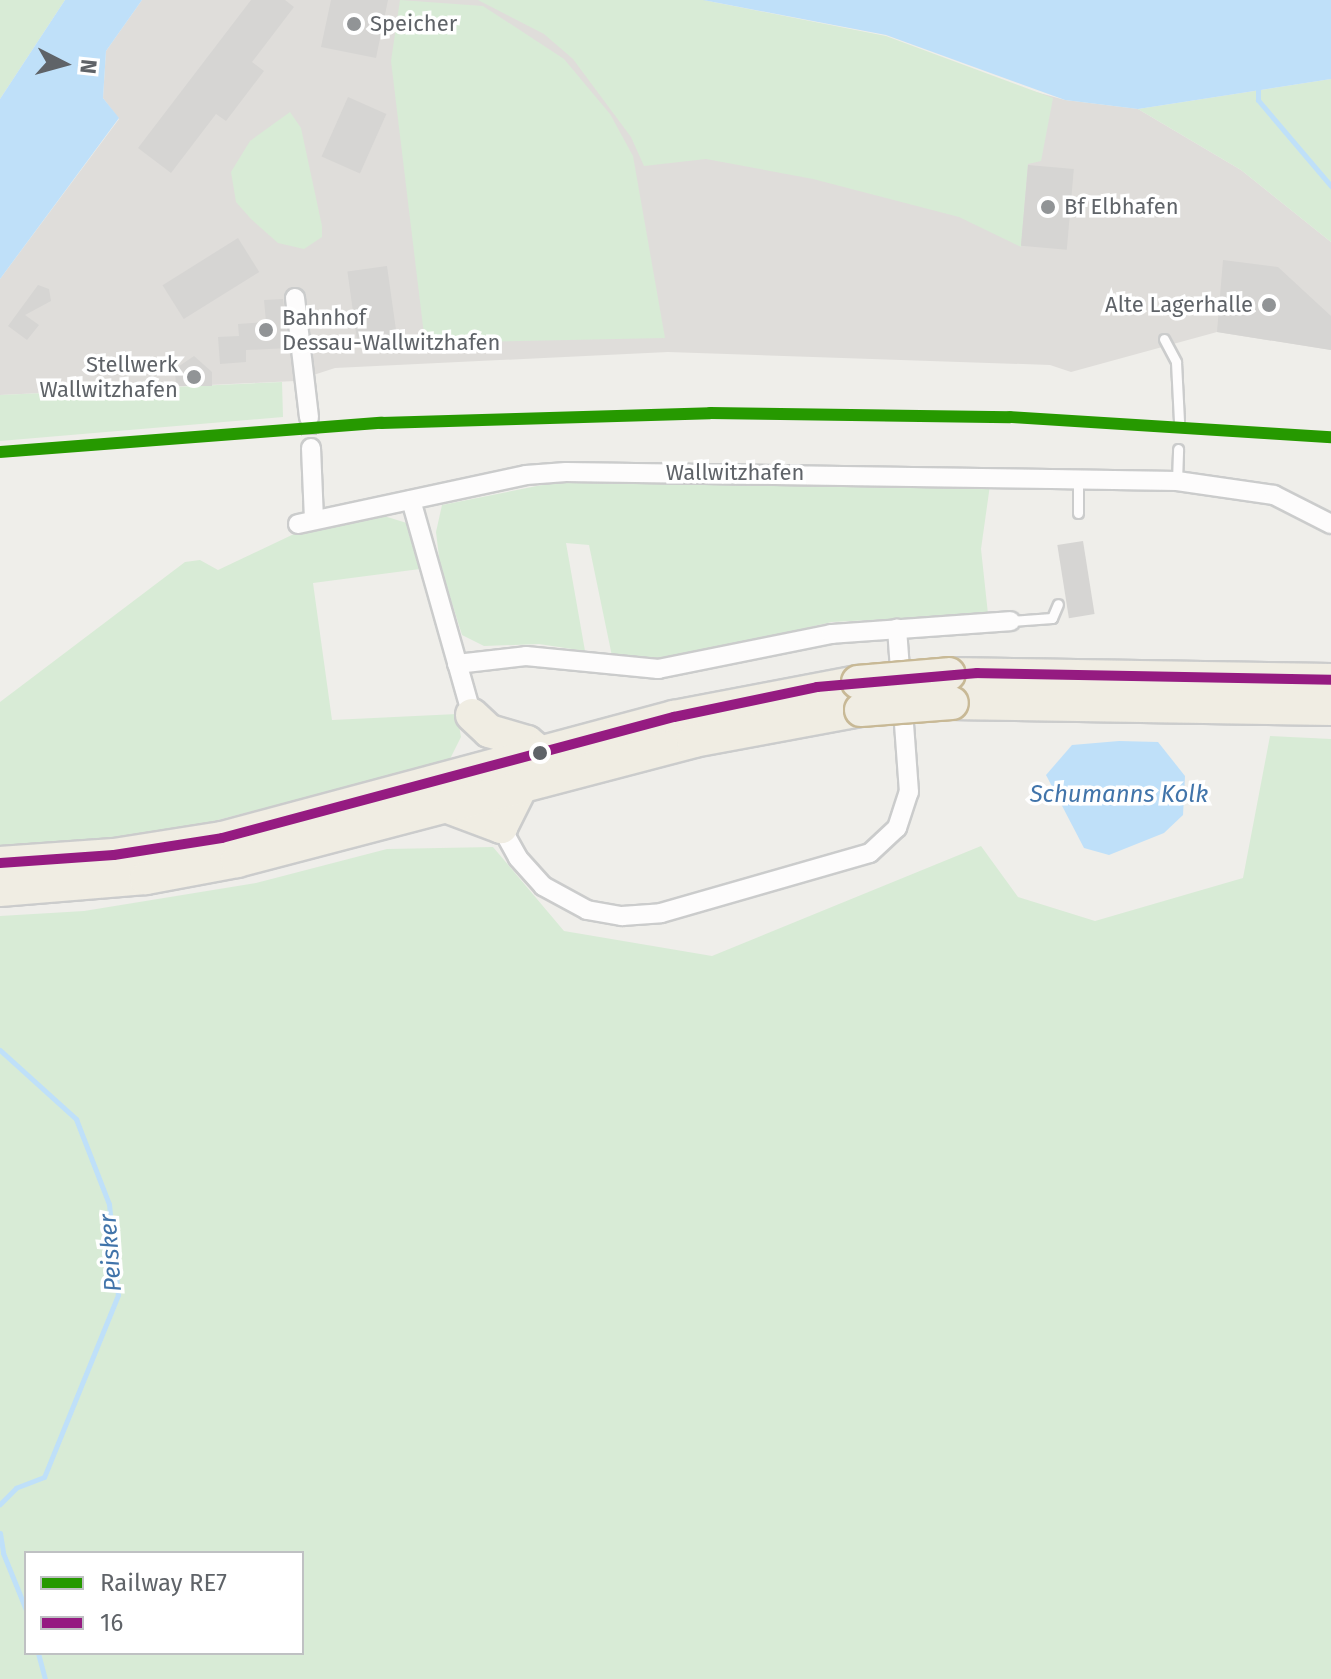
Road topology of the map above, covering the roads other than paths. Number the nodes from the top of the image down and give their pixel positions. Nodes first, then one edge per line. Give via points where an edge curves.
1 (295, 298) dead end
2 (1164, 339) dead end
3 (309, 417) tunnel mouth
4 (1179, 421) dead end
5 (311, 448) tunnel mouth
6 (1178, 449) dead end
7 (1078, 477) junction
8 (1177, 481) junction
9 (411, 500) junction
10 (1078, 513) dead end
11 (1331, 524) edge
12 (1058, 604) dead end
13 (1011, 621) joint
14 (897, 628) junction
15 (457, 664) junction
16 (1331, 680) edge
17 (1257, 692) junction
18 (860, 696) junction
19 (1331, 709) edge
20 (472, 715) junction
21 (541, 753) junction
22 (472, 772) junction
23 (521, 787) junction
24 (448, 807) junction
25 (501, 827) junction
26 (0, 863) edge
27 (0, 890) edge

1 - 3 street
2 - 4 lane via 1176,362
5 - 9 street, Wallwitzhafen via 306,522
6 - 8 lane
7 - 8 street, Wallwitzhafen
7 - 9 street, Wallwitzhafen via 566,472
7 - 10 lane
8 - 11 street, Wallwitzhafen via 1274,495
9 - 15 street
12 - 13 lane via 1052,618
13 - 14 street
14 - 15 street via 795,640 658,669 526,656
14 - 25 street via 909,792 897,828 870,853 661,913 622,916 587,910 543,886 518,858
15 - 20 street
16 - 17 highway
17 - 18 highway, bridge via 951,688
17 - 19 highway
18 - 21 highway via 719,706
18 - 23 highway
20 - 21 highway via 489,731 527,742
20 - 22 highway
21 - 22 highway
22 - 26 highway via 222,838 114,855
23 - 24 highway
23 - 25 highway
24 - 25 highway
24 - 27 highway via 202,868

